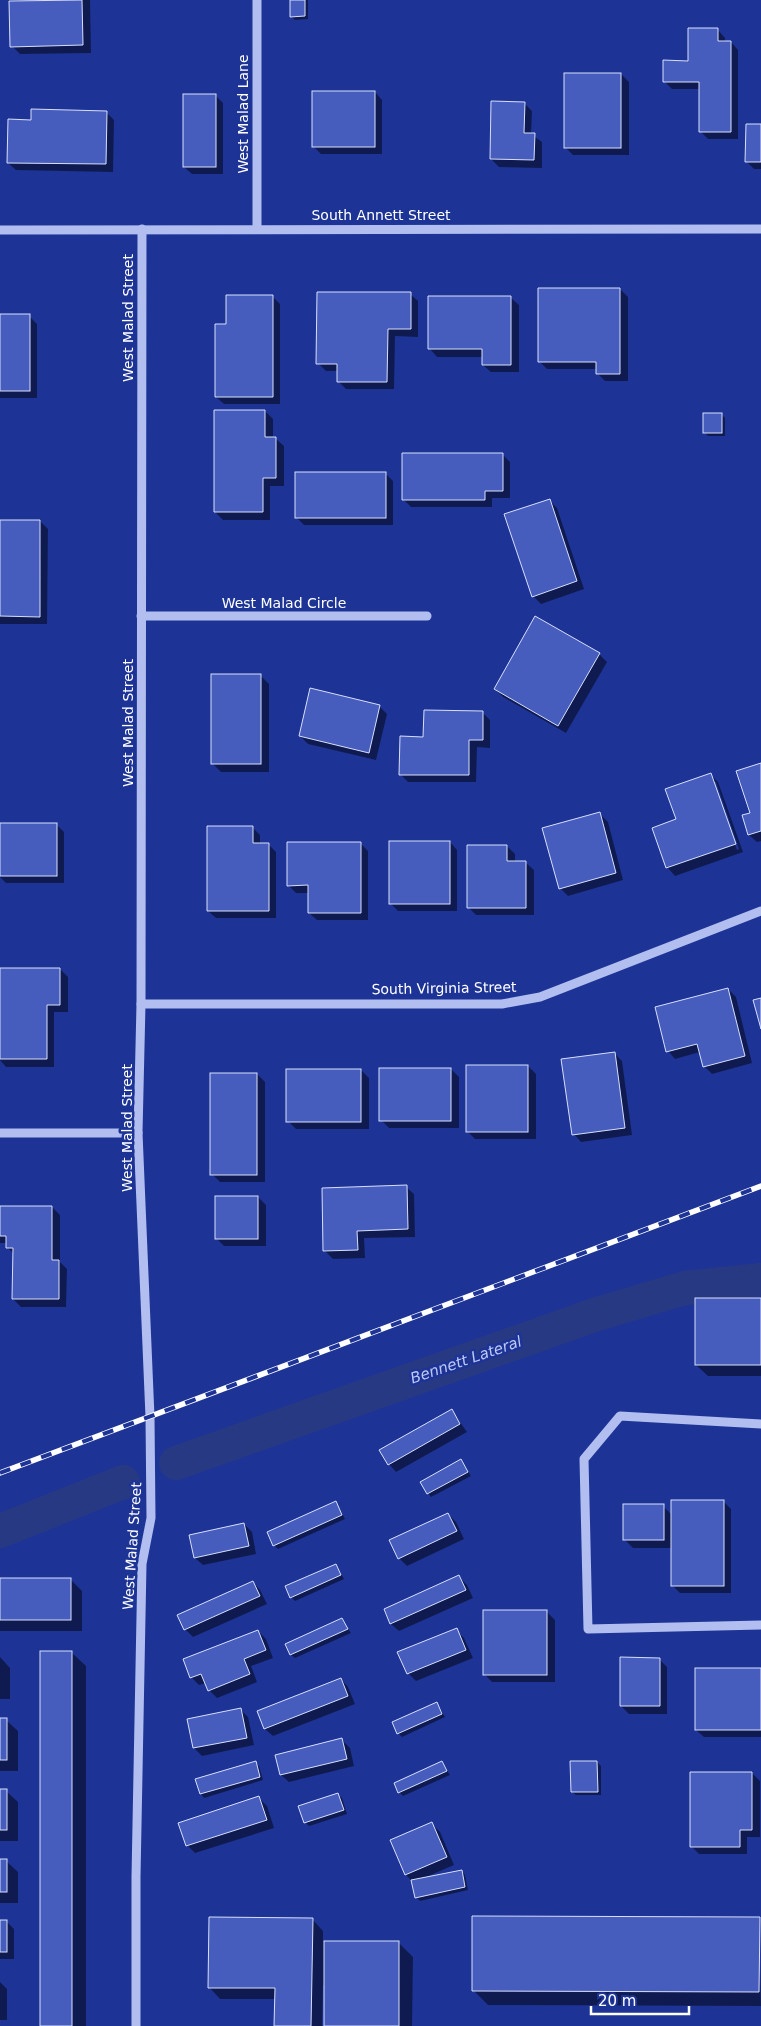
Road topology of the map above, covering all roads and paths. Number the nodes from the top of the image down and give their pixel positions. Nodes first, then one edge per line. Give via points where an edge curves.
1 (257, 0) edge
2 (257, 228) junction
3 (142, 229) junction
4 (761, 229) edge
5 (0, 230) edge
6 (141, 616) junction
7 (427, 616) dead end
8 (761, 911) edge
9 (141, 1004) junction
10 (0, 1133) edge
11 (138, 1133) junction
12 (761, 1424) edge
13 (761, 1626) edge
14 (136, 2026) edge

1 - 2 street, West Malad Lane
2 - 3 street, South Annett Street
2 - 4 street, South Annett Street
3 - 5 street, South Annett Street
3 - 6 street, West Malad Street
6 - 7 street, West Malad Circle
6 - 9 street, West Malad Street
8 - 9 street, South Virginia Street via 540,997 502,1004
9 - 11 street, West Malad Street
10 - 11 street
11 - 14 street, West Malad Street via 151,1518 142,1564
12 - 13 street via 620,1416 584,1459 588,1628

